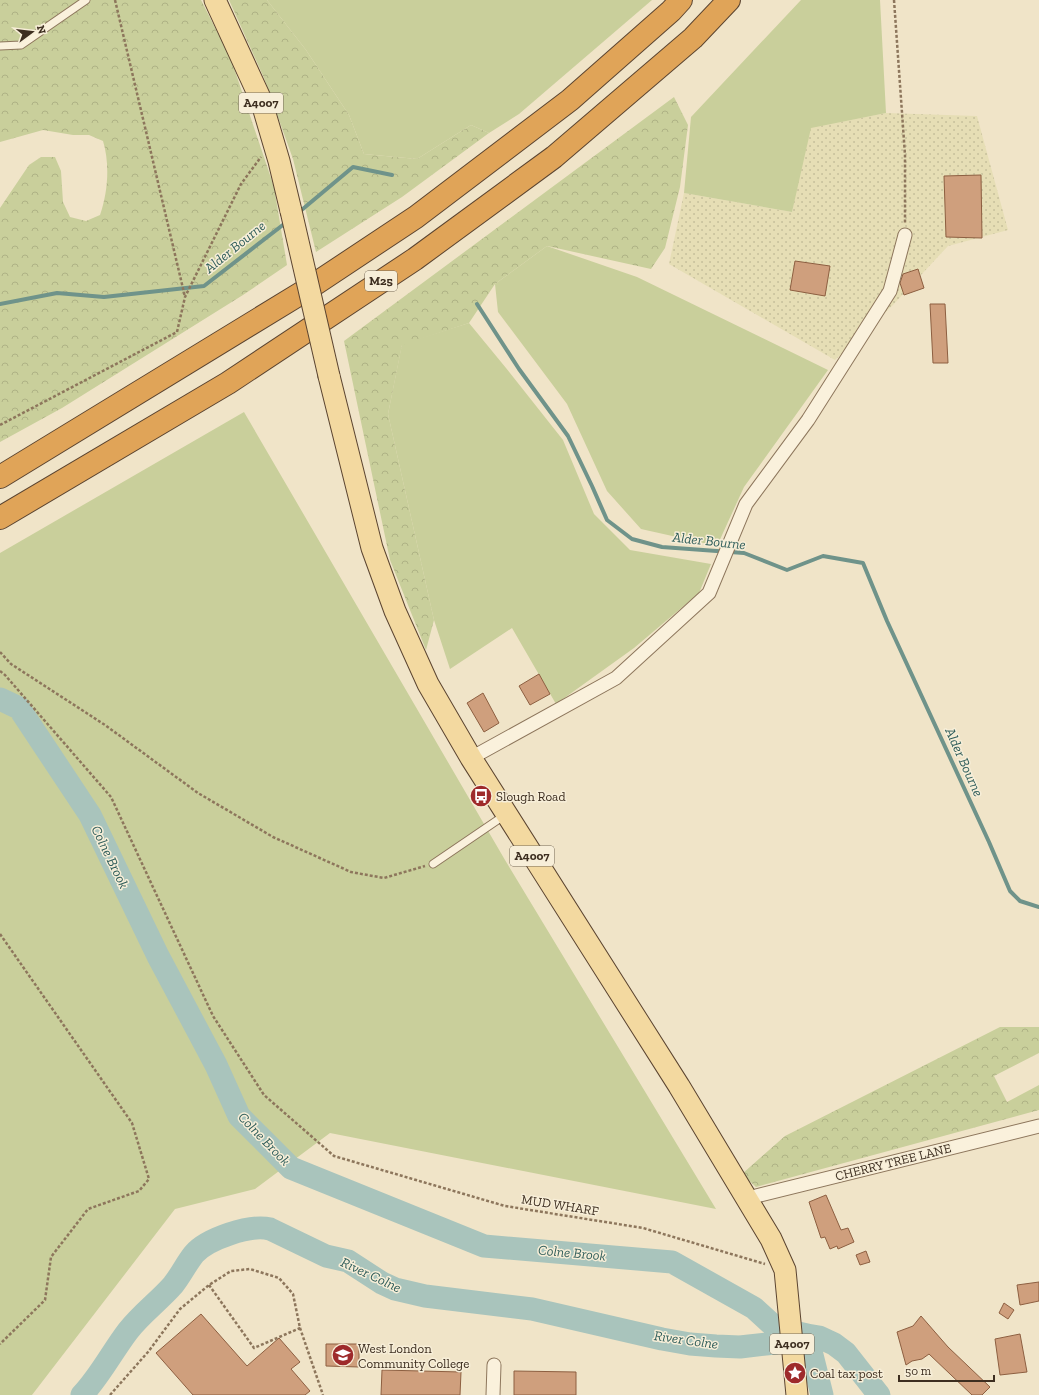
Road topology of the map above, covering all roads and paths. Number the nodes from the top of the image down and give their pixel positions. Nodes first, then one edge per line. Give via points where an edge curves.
1 (86, 0) edge
2 (115, 0) edge
3 (215, 0) edge
4 (681, 0) edge
5 (729, 0) edge
6 (894, 0) edge
7 (0, 46) edge
8 (272, 141) junction
9 (905, 235) joint
10 (185, 297) junction
11 (0, 425) edge
12 (0, 477) edge
13 (0, 518) edge
14 (0, 652) edge
15 (0, 671) edge
16 (471, 758) junction
17 (506, 815) junction
18 (433, 864) joint
19 (0, 934) edge
20 (1039, 1126) edge
21 (748, 1198) junction
22 (785, 1270) junction
23 (209, 1285) junction
24 (300, 1328) junction
25 (0, 1344) edge
26 (494, 1365) dead end
27 (796, 1386) edge
28 (110, 1395) edge
29 (323, 1395) edge
30 (492, 1395) edge

1 - 7 lane via 21,45
2 - 10 path
3 - 8 main road, A4007 via 261,100
4 - 12 highway, M25 via 570,100 416,217 303,292
5 - 13 highway, M25 via 693,38 554,157 415,259 228,383
6 - 9 path via 905,155
8 - 10 path via 241,184
8 - 16 main road, A4007, bridge via 279,161 372,548 395,610 428,684
9 - 16 street via 890,291 808,420 746,504 709,593 616,678
10 - 11 path via 177,332
14 - 18 path via 11,664 105,725 198,793 273,837 350,872 384,878
15 - 22 path, MUD WHARF via 110,797 213,1016 264,1095 334,1156 505,1206 643,1228
16 - 17 main road, A4007
17 - 18 lane
17 - 21 main road, A4007
19 - 25 path via 132,1123 149,1179 139,1191 88,1209 51,1257 45,1300
20 - 21 street, CHERRY TREE LANE
21 - 22 main road, A4007
22 - 27 main road, A4007
23 - 24 path via 254,1348
23 - 24 path via 231,1271 250,1269 279,1278 293,1294
23 - 28 path via 180,1309 148,1352
24 - 29 path
26 - 30 street

